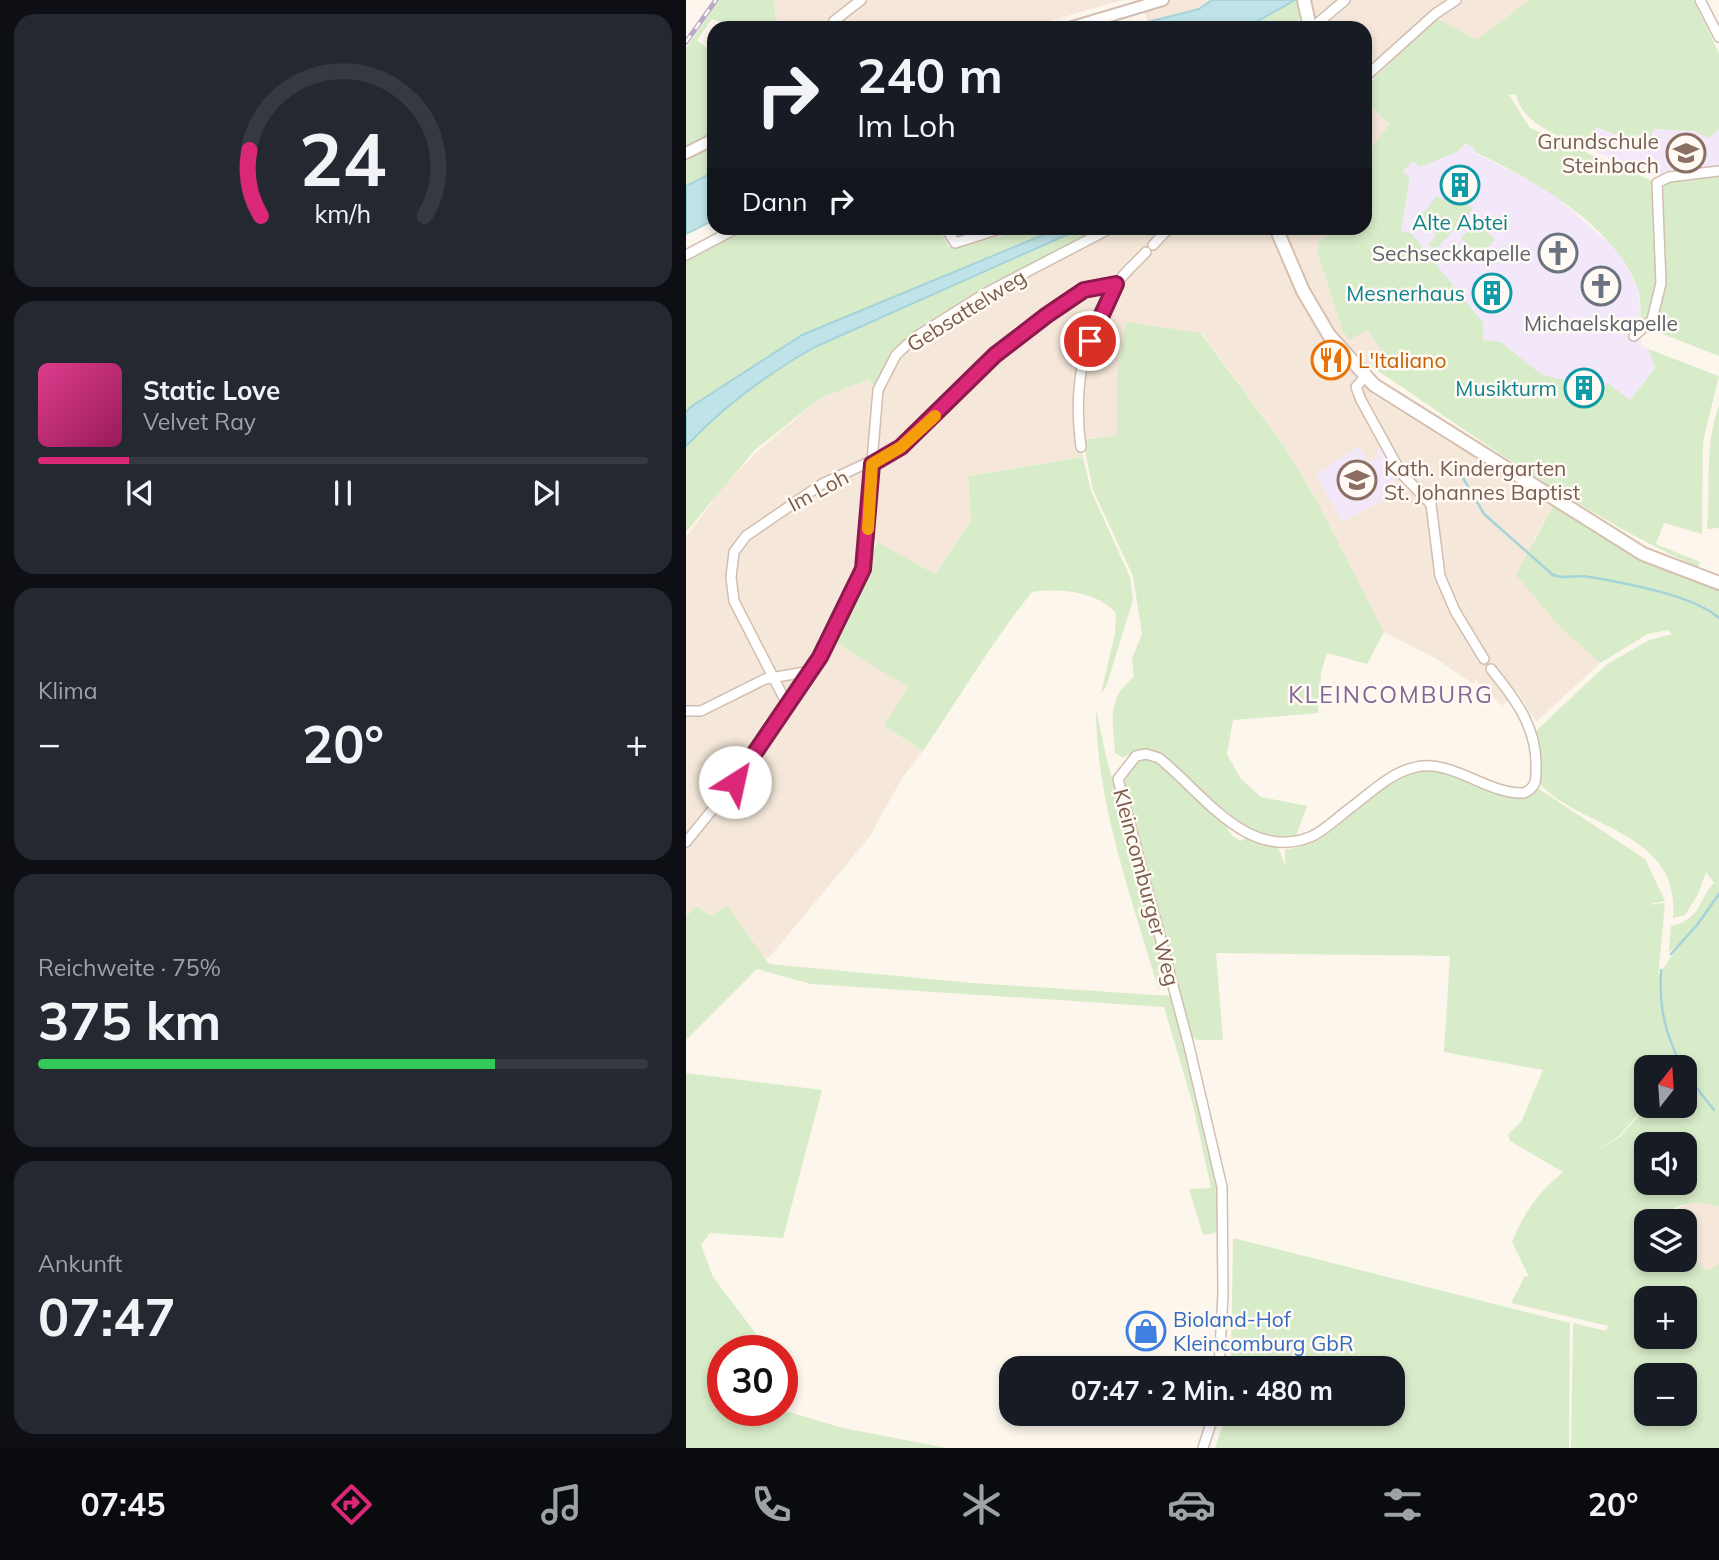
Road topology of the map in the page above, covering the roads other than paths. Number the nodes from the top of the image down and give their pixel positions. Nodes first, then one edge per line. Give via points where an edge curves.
1 (861, 0) edge
2 (1163, 0) edge
3 (1345, 0) edge
4 (1456, 0) edge
5 (1700, 0) edge
6 (1305, 4) edge
7 (834, 21) dead end
8 (1092, 21) edge
9 (1309, 21) edge
10 (1320, 21) edge
11 (1719, 37) edge
12 (1372, 71) edge
13 (707, 142) edge
14 (686, 153) edge
15 (1719, 171) edge
16 (724, 235) edge
17 (950, 235) edge
18 (980, 235) edge
19 (1098, 235) edge
20 (1163, 235) edge
21 (1279, 235) edge
22 (686, 255) edge
23 (1116, 284) junction
24 (1634, 336) dead end
25 (1365, 377) junction
26 (1082, 447) dead end
27 (872, 464) junction
28 (1719, 583) edge
29 (1484, 659) dead end
30 (1491, 669) dead end
31 (811, 671) junction
32 (774, 678) junction
33 (788, 706) junction
34 (686, 712) edge
35 (686, 842) edge
36 (1220, 1356) edge
37 (1210, 1426) edge
38 (1203, 1448) edge

1 - 7 street
2 - 8 street
3 - 10 street
4 - 12 street
5 - 11 street
6 - 9 main road
13 - 14 street
15 - 24 street via 1669,177 1657,183 1661,283 1652,320
16 - 22 street
17 - 18 street via 954,243
19 - 27 street, Gebsattelweg via 984,294 895,355 878,390
20 - 23 street
21 - 25 main road via 1303,291 1329,335
23 - 26 street via 1080,367
23 - 27 street, Im Loh via 1084,290 1047,315 995,355 901,447
25 - 28 main road via 1643,554
25 - 29 street via 1356,387 1361,400 1401,473 1431,505 1440,576
27 - 31 street, Gebsattelweg via 863,569
27 - 32 street, Im Loh via 822,484 779,510 746,536 734,552 734,601
30 - 36 street, Kleincomburger Weg via 1532,730 1536,782 1524,793 1437,767 1417,767 1395,776 1311,837 1283,843 1260,841 1225,819 1159,758 1136,756 1118,779 1222,1187
31 - 32 street
31 - 33 street, Gebsattelweg
32 - 33 street, Im Loh
32 - 34 street via 701,711
33 - 35 street, Gebsattelweg
37 - 38 street

